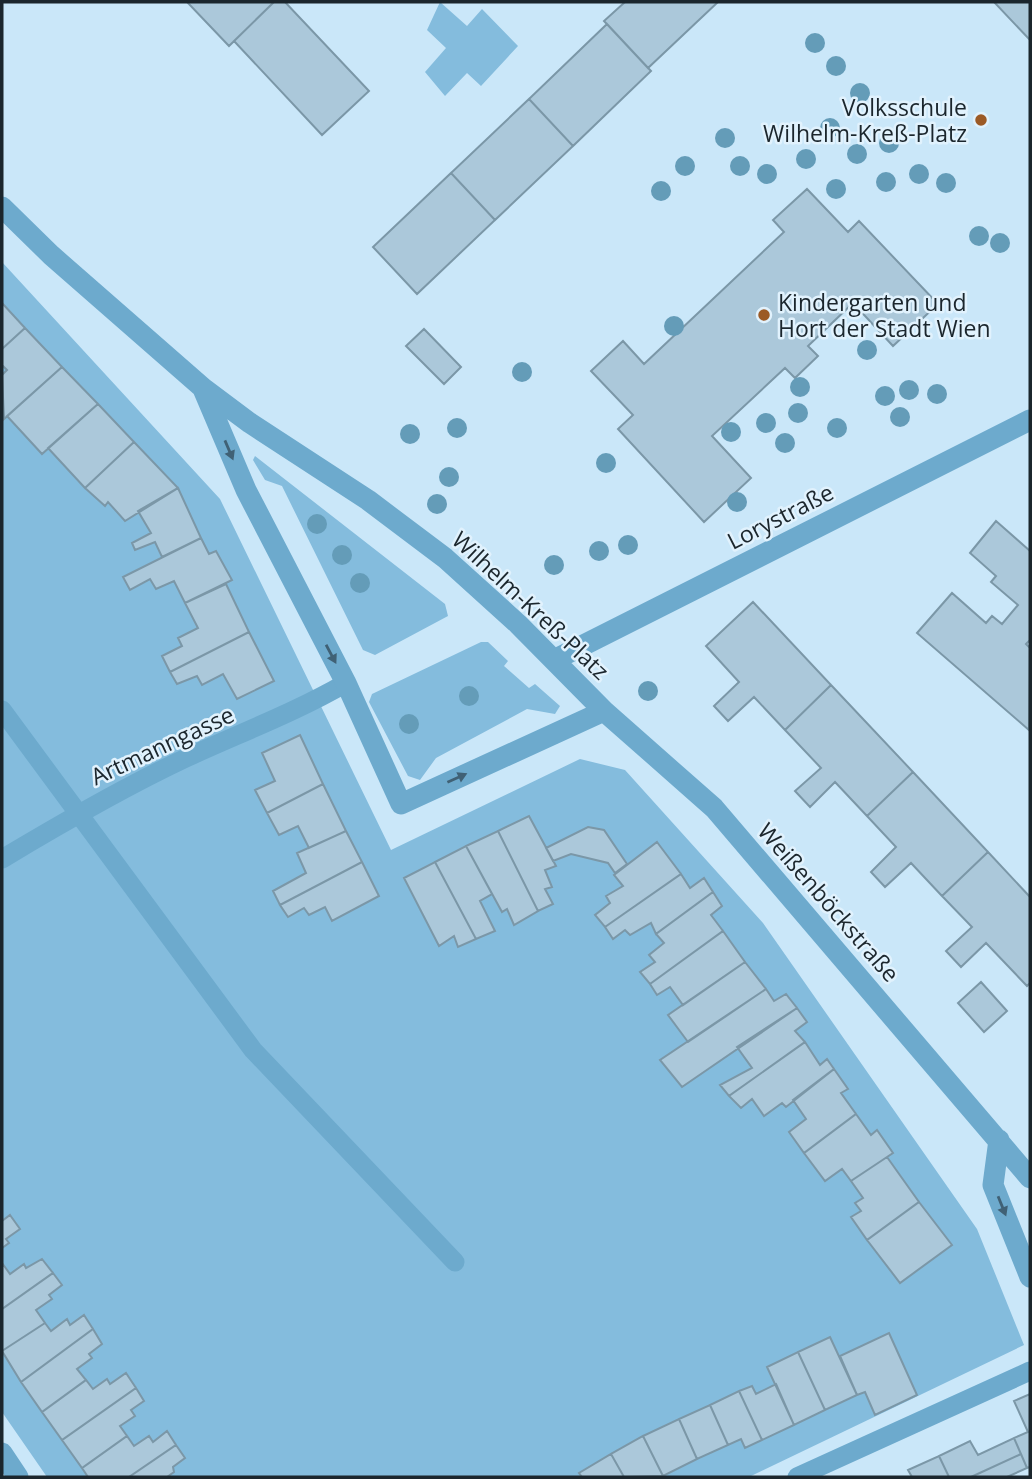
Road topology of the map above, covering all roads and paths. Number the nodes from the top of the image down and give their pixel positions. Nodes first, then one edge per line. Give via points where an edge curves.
1 (2, 207) edge
2 (203, 387) junction
3 (1030, 420) edge
4 (554, 660) junction
5 (346, 683) junction
6 (2, 710) edge
7 (604, 711) junction
8 (78, 813) junction
9 (2, 859) edge
10 (999, 1140) junction
11 (1030, 1178) edge
12 (455, 1262) dead end
13 (1030, 1277) edge
14 (1030, 1371) edge
15 (2, 1453) edge
16 (18, 1477) edge
17 (797, 1477) edge

1 - 2 street, Wilhelm-Kreß-Platz
2 - 4 street, Wilhelm-Kreß-Platz via 445,558
2 -> 5 street, Wilhelm-Kreß-Platz via 246,490
3 - 4 street, Lorystraße
4 - 7 street, Wilhelm-Kreß-Platz
5 -> 7 street, Wilhelm-Kreß-Platz via 401,804
5 - 8 lane, Artmanngasse
6 - 8 lane
7 - 10 street, Weißenböckstraße via 714,808
8 - 9 lane, Artmanngasse
8 - 12 lane via 253,1050
10 - 11 street, Weißenböckstraße
10 -> 13 street via 993,1185
14 - 17 lane
15 - 16 street

